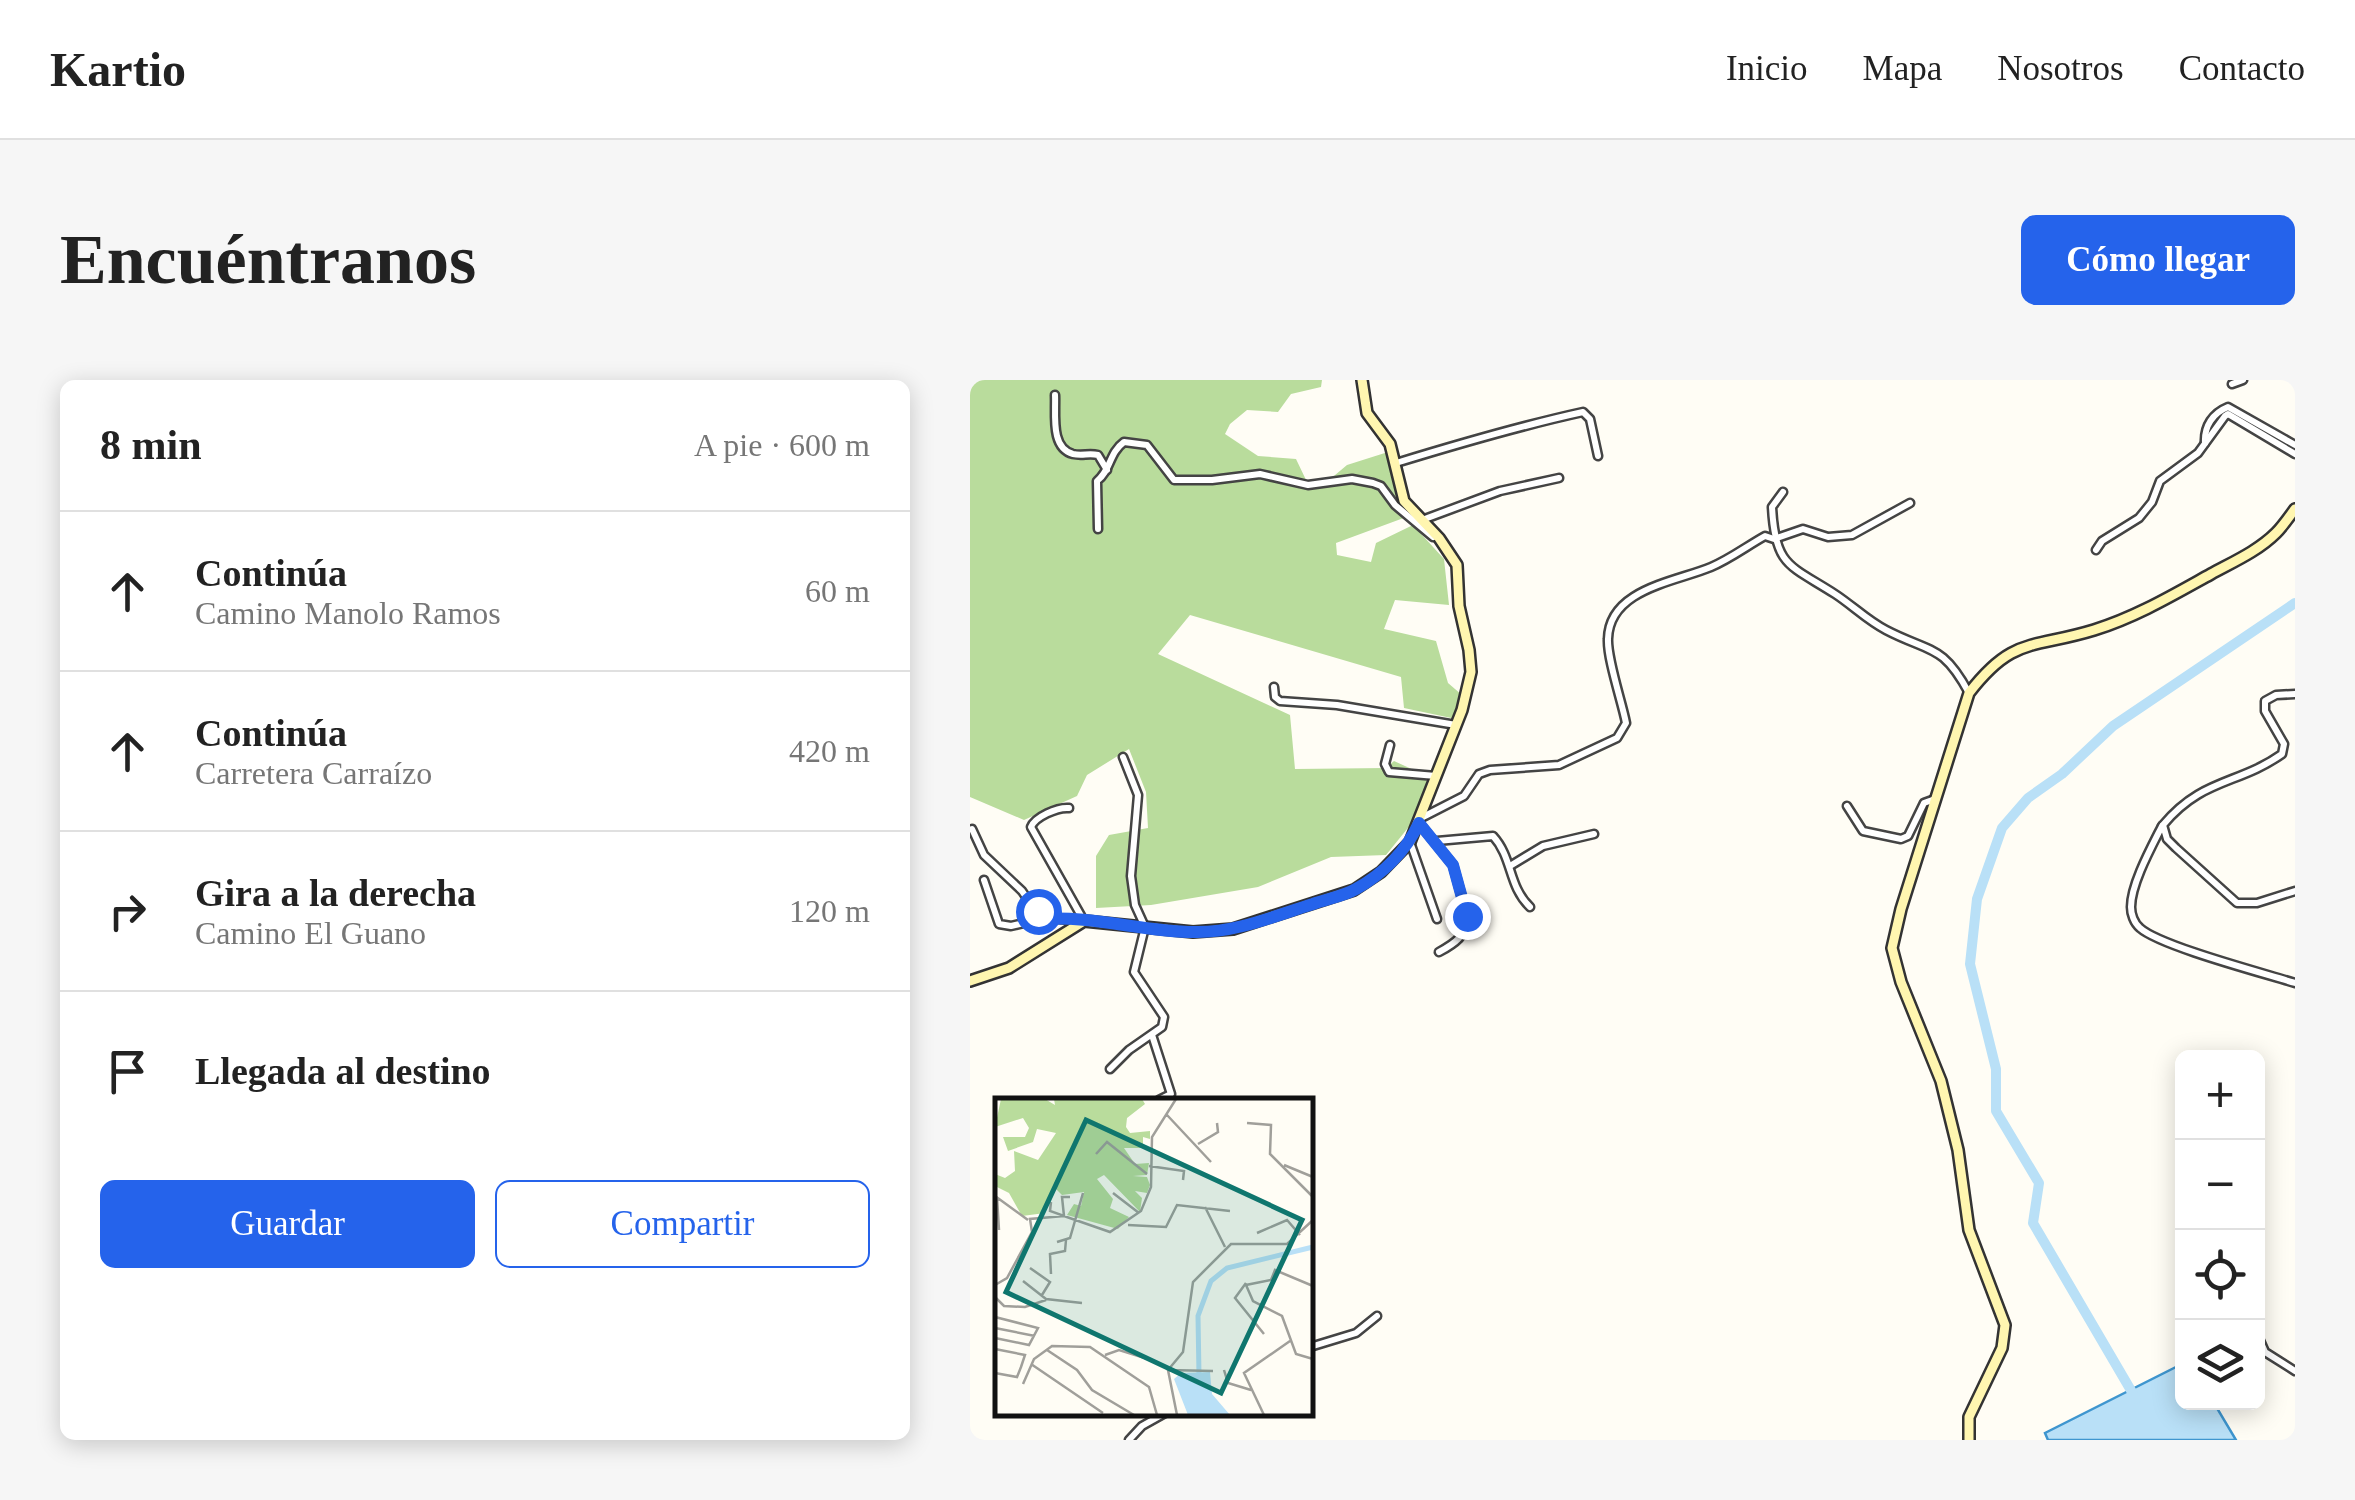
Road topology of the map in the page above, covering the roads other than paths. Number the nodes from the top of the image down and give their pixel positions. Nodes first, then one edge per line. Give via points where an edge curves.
1 (1362, 380) edge
2 (2243, 380) edge
3 (2232, 384) dead end
4 (1055, 396) dead end
5 (2206, 442) junction
6 (2295, 445) edge
7 (2295, 454) edge
8 (1598, 456) dead end
9 (1396, 463) junction
10 (1107, 471) junction
11 (1559, 478) dead end
12 (1783, 492) dead end
13 (1910, 503) dead end
14 (2295, 509) edge
15 (1422, 520) junction
16 (1098, 529) dead end
17 (1774, 539) junction
18 (2096, 550) dead end
19 (1448, 552) junction
20 (1274, 687) dead end
21 (1970, 694) junction
22 (2295, 694) edge
23 (1456, 725) junction
24 (1390, 745) dead end
25 (1123, 757) dead end
26 (1436, 776) junction
27 (1936, 798) junction
28 (1847, 806) dead end
29 (1068, 808) dead end
30 (1420, 820) junction
31 (2163, 825) junction
32 (972, 830) edge
33 (1594, 834) dead end
34 (1410, 842) junction
35 (1436, 842) junction
36 (1510, 866) junction
37 (984, 880) dead end
38 (2295, 891) edge
39 (1530, 908) dead end
40 (1041, 919) junction
41 (1437, 919) dead end
42 (1084, 921) junction
43 (1144, 926) junction
44 (1442, 951) dead end
45 (970, 980) edge
46 (2295, 983) edge
47 (1152, 1035) junction
48 (1110, 1069) dead end
49 (1163, 1098) edge
50 (1377, 1316) dead end
51 (1312, 1346) edge
52 (2265, 1352) edge
53 (2295, 1371) edge
54 (1162, 1415) edge
55 (1129, 1440) edge
56 (1968, 1440) edge

1 - 9 street via 1366,413
2 - 3 street
4 - 10 street via 1056,435 1065,450 1098,455
5 - 6 street via 2212,418 2228,407
5 - 7 street via 2228,414
5 - 18 street via 2160,481 2140,518
8 - 9 street via 1583,412
9 - 15 street via 1404,501
10 - 16 street via 1097,481
10 - 19 street via 1124,442 1147,445 1174,480 1260,474 1308,485 1373,483
11 - 15 street
12 - 17 street via 1772,508
13 - 17 street via 1852,536 1803,529
14 - 21 street via 2255,550 2137,615 2010,652
15 - 19 street
17 - 21 street via 1796,572 1885,630 1939,653
17 - 30 street via 1765,536 1715,565 1646,589 1615,614 1608,638 1626,723 1617,738 1559,766 1479,774 1464,796
19 - 23 street via 1457,566 1471,672
20 - 23 street via 1280,701
21 - 27 street
22 - 31 street via 2265,702 2284,744 2282,754 2210,785
23 - 26 street
24 - 26 street via 1389,772
25 - 43 street via 1138,795 1131,876
26 - 30 street
27 - 28 street via 1924,803 1901,839 1863,832
27 - 56 street via 1892,948 1942,1081 1969,1230 2005,1325 2002,1348 1969,1417
29 - 42 street via 1031,827
30 - 34 street
30 - 35 street
31 - 38 street via 2176,848 2237,903
31 - 46 street via 2130,905 2141,930
32 - 40 street via 984,855
33 - 36 street via 1543,846
34 - 41 street
34 - 43 street via 1354,890 1233,930
35 - 36 street via 1493,836
35 - 44 street via 1458,874 1467,916 1459,940
36 - 39 street via 1516,893
37 - 40 street via 1000,924
40 - 42 street
42 - 43 street
42 - 45 street via 1008,968
43 - 47 street via 1134,972 1164,1016
47 - 48 street
47 - 49 street via 1172,1094
50 - 51 street via 1356,1333
52 - 53 street
54 - 55 street

